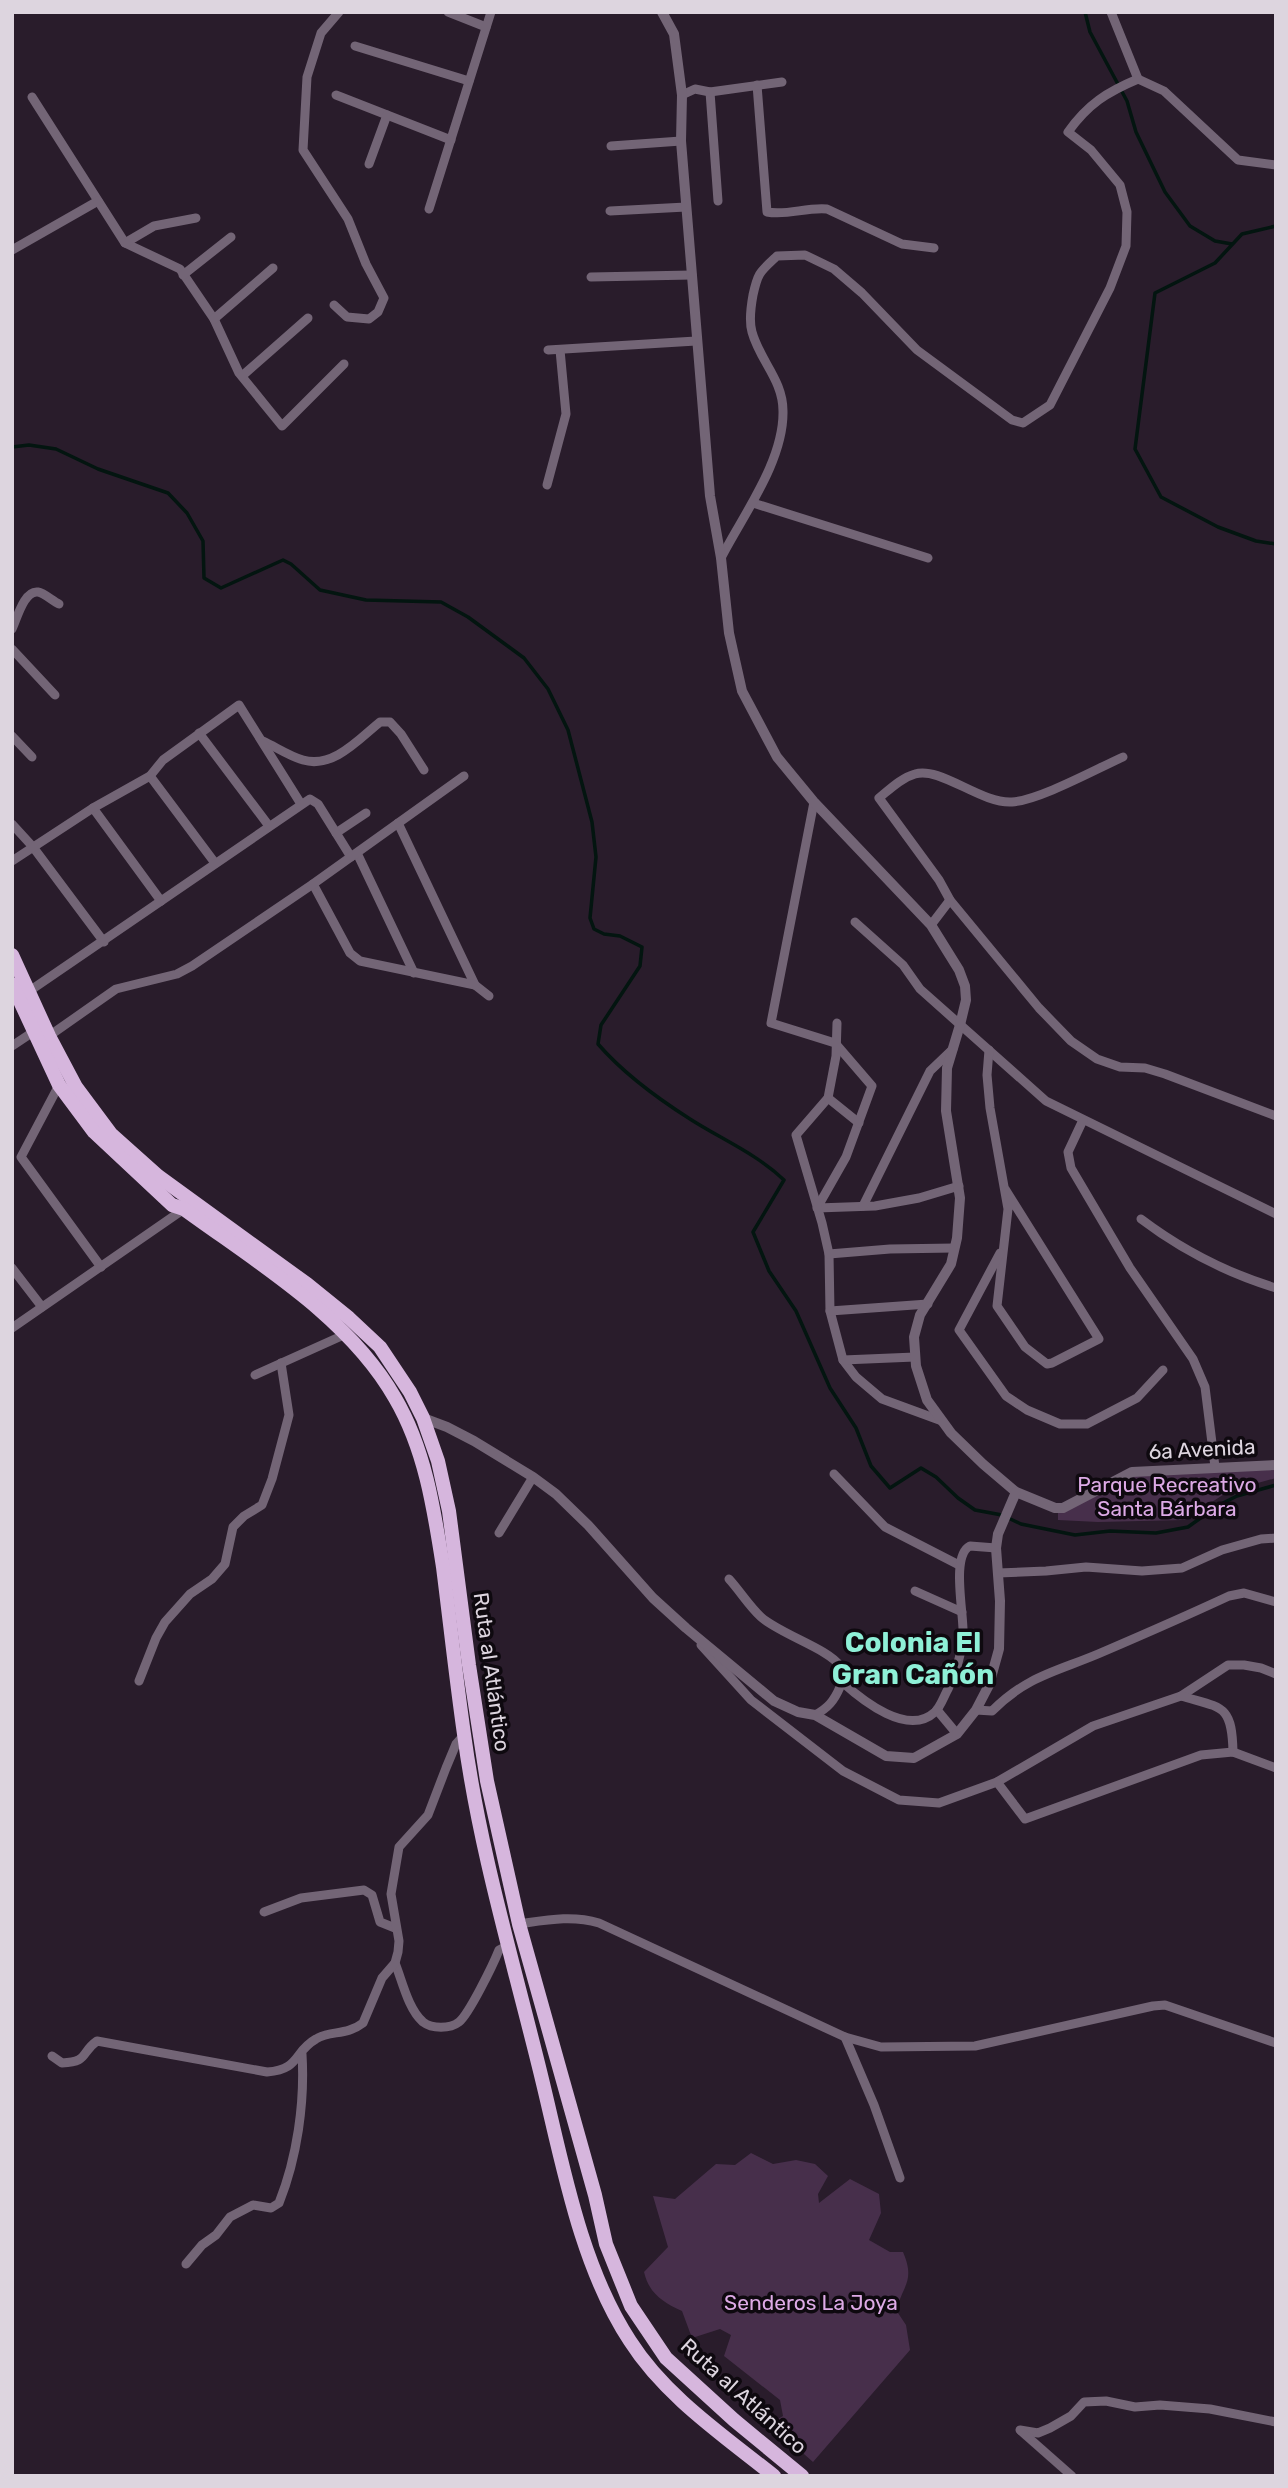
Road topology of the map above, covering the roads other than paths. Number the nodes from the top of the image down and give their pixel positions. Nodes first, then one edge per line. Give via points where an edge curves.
1 (339, 12) edge
2 (448, 12) edge
3 (491, 12) edge
4 (662, 12) edge
5 (1111, 12) edge
6 (486, 27) junction
7 (355, 46) dead end
8 (1138, 79) junction
9 (469, 81) junction
10 (782, 82) dead end
11 (757, 85) junction
12 (710, 92) junction
13 (336, 95) dead end
14 (682, 95) junction
15 (32, 97) dead end
16 (387, 115) junction
17 (451, 140) junction
18 (681, 141) junction
19 (611, 146) dead end
20 (369, 164) dead end
21 (1276, 165) edge
22 (98, 201) junction
23 (718, 201) dead end
24 (686, 207) junction
25 (429, 209) dead end
26 (610, 211) dead end
27 (197, 218) dead end
28 (232, 237) dead end
29 (125, 243) junction
30 (934, 248) dead end
31 (12, 250) edge
32 (273, 268) dead end
33 (183, 275) junction
34 (692, 275) junction
35 (591, 277) dead end
36 (334, 305) dead end
37 (308, 317) dead end
38 (214, 319) junction
39 (696, 341) junction
40 (560, 349) junction
41 (548, 350) dead end
42 (344, 364) dead end
43 (242, 376) junction
44 (547, 485) dead end
45 (753, 503) junction
46 (721, 558) junction
47 (928, 558) dead end
48 (59, 604) dead end
49 (12, 629) edge
50 (12, 649) edge
51 (55, 695) dead end
52 (200, 733) junction
53 (12, 736) edge
54 (263, 741) junction
55 (32, 757) dead end
56 (1123, 757) dead end
57 (425, 770) dead end
58 (150, 776) junction
59 (464, 776) dead end
60 (814, 802) junction
61 (301, 804) junction
62 (93, 808) junction
63 (366, 813) dead end
64 (12, 824) edge
65 (398, 824) junction
66 (269, 826) junction
67 (336, 833) junction
68 (33, 847) junction
69 (354, 855) junction
70 (12, 861) edge
71 (215, 863) junction
72 (313, 884) junction
73 (950, 900) junction
74 (161, 901) junction
75 (855, 922) dead end
76 (931, 925) junction
77 (104, 942) junction
78 (12, 955) edge
79 (414, 973) junction
80 (12, 984) edge
81 (475, 985) junction
82 (28, 992) junction
83 (489, 996) dead end
84 (837, 1023) dead end
85 (960, 1025) junction
86 (33, 1032) junction
87 (49, 1036) junction
88 (835, 1043) junction
89 (12, 1045) edge
90 (953, 1049) junction
91 (989, 1050) junction
92 (59, 1085) junction
93 (828, 1098) junction
94 (1276, 1116) edge
95 (1083, 1120) junction
96 (859, 1122) junction
97 (959, 1186) junction
98 (1005, 1189) junction
99 (863, 1206) junction
100 (817, 1208) junction
101 (184, 1209) junction
102 (1276, 1214) edge
103 (1141, 1219) dead end
104 (1004, 1246) junction
105 (954, 1248) junction
106 (829, 1254) junction
107 (101, 1267) junction
108 (12, 1268) edge
109 (1276, 1288) edge
110 (928, 1304) junction
111 (42, 1307) junction
112 (830, 1311) junction
113 (12, 1328) edge
114 (346, 1334) junction
115 (915, 1357) junction
116 (843, 1360) junction
117 (281, 1363) junction
118 (1163, 1370) dead end
119 (255, 1375) dead end
120 (423, 1418) junction
121 (943, 1421) junction
122 (1276, 1465) edge
123 (1215, 1467) junction
124 (834, 1474) dead end
125 (533, 1477) junction
126 (1014, 1495) junction
127 (499, 1533) dead end
128 (1276, 1538) edge
129 (996, 1548) junction
130 (959, 1565) junction
131 (998, 1573) junction
132 (729, 1579) dead end
133 (915, 1591) dead end
134 (1276, 1602) edge
135 (962, 1612) junction
136 (686, 1628) junction
137 (1276, 1674) edge
138 (139, 1681) dead end
139 (842, 1682) junction
140 (1181, 1696) junction
141 (937, 1710) junction
142 (976, 1710) junction
143 (815, 1715) junction
144 (957, 1734) junction
145 (464, 1735) junction
146 (1233, 1752) junction
147 (1276, 1768) edge
148 (997, 1782) junction
149 (264, 1912) dead end
150 (519, 1924) junction
151 (395, 1928) junction
152 (507, 1946) junction
153 (395, 1963) junction
154 (845, 2037) junction
155 (1276, 2043) edge
156 (302, 2054) junction
157 (52, 2056) dead end
158 (900, 2178) dead end
159 (186, 2264) dead end
160 (1276, 2422) edge
161 (774, 2476) edge
162 (802, 2476) edge
163 (1072, 2476) edge

1 - 36 street via 321,33 307,77 303,149 348,219 384,298 369,319 346,317
2 - 6 street
3 - 6 street
4 - 14 street via 674,34
5 - 8 street
6 - 9 street
7 - 9 street
8 - 21 street via 1164,91 1238,160
8 - 45 street via 1113,89 1083,111 1068,132 1091,150 1120,185 1127,212 1126,246 1110,288 1050,405 1023,423 1012,421 918,350 834,269 805,255 777,256 758,274 751,303 751,331 779,383 783,412 778,442
9 - 17 street
10 - 11 street
11 - 12 street
11 - 30 street via 767,212 827,209 902,244
12 - 14 street via 695,89
12 - 23 street
13 - 16 street
14 - 18 street
15 - 22 street
16 - 17 street
16 - 20 street
17 - 25 street
18 - 19 street
18 - 24 street
22 - 29 street
22 - 31 street
24 - 26 street
24 - 34 street
27 - 29 street via 154,226
28 - 33 street
29 - 33 street via 180,269
32 - 38 street
33 - 38 street
34 - 35 street
34 - 39 street
37 - 43 street
38 - 43 street
39 - 40 street
39 - 46 street via 709,496
40 - 41 street
40 - 44 street via 566,414
42 - 43 street via 282,426
45 - 46 street
45 - 47 street
46 - 60 street via 729,633 742,691 777,757
48 - 49 street via 33,592
50 - 51 street
52 - 54 street via 239,705
52 - 58 street via 163,760
52 - 66 street
53 - 55 street
54 - 57 street via 304,760 320,762 336,757 380,722 390,722
54 - 61 street
56 - 73 street via 1014,802 993,800 918,772 879,798
58 - 62 street
58 - 71 street
59 - 65 street
60 - 76 street
60 - 88 street via 771,1023
61 - 66 street
61 - 67 street via 310,800 318,804
62 - 68 street
62 - 74 street
63 - 67 street
64 - 68 street
65 - 69 street
65 - 81 street
66 - 71 street
67 - 69 street
68 - 70 street
68 - 77 street
69 - 72 street
69 - 79 street
71 - 74 street
72 - 79 street via 350,953 360,961
72 - 87 street via 192,966 116,989
73 - 76 street
73 - 94 street via 1038,1008 1097,1059 1164,1073
74 - 77 street
75 - 85 street
76 - 85 street via 965,986
77 - 82 street
78 - 82 highway, Ruta al Atlántico
79 - 81 street
80 - 86 highway, Ruta al Atlántico
81 - 83 street
82 - 87 highway, Ruta al Atlántico
84 - 88 street
85 - 90 street
85 - 91 street
86 - 89 street
86 - 92 highway, Ruta al Atlántico
87 - 120 highway, Ruta al Atlántico via 76,1087 111,1134 158,1176 349,1318 380,1347
88 - 93 street
88 - 96 street via 872,1086
90 - 97 street via 947,1068 946,1111
90 - 99 street via 930,1071
91 - 95 street via 1046,1101
91 - 98 street via 990,1108
92 - 101 highway, Ruta al Atlántico via 93,1132 172,1205
92 - 107 street via 21,1157
93 - 96 street
93 - 100 street via 796,1135
95 - 102 street
95 - 123 street via 1068,1153 1070,1168 1130,1268 1193,1359 1205,1387
96 - 100 street via 846,1157
97 - 99 street via 919,1198
97 - 105 street
98 - 104 street via 1008,1221
98 - 104 street via 1099,1339 1047,1364 1025,1347 997,1306
99 - 100 street
100 - 106 street
101 - 107 street
101 - 114 highway, Ruta al Atlántico
103 - 109 street via 1223,1269
104 - 118 street via 959,1331 1015,1404 1060,1424 1087,1424 1137,1398
105 - 106 street
105 - 110 street via 951,1264
106 - 112 street
107 - 111 street
108 - 111 street
110 - 112 street
110 - 115 street via 914,1337
111 - 113 street
112 - 116 street
114 - 117 street
114 - 145 highway, Ruta al Atlántico via 376,1367 398,1402 421,1455 440,1552
115 - 116 street
115 - 121 street, 6a Avenida via 927,1401
116 - 121 street via 882,1399
117 - 119 street
117 - 138 street via 289,1415 262,1505 233,1527 225,1564 166,1622
120 - 125 street via 456,1431
120 - 150 highway, Ruta al Atlántico via 449,1511 487,1781
121 - 126 street, 6a Avenida
122 - 123 street, 6a Avenida
123 - 126 street, 6a Avenida via 1125,1474 1063,1508
124 - 130 street via 886,1527
125 - 127 street
125 - 136 street via 588,1525
126 - 129 street
128 - 131 street via 1222,1550 1182,1568 1142,1572 1086,1567
129 - 130 street via 965,1547
129 - 131 street
130 - 135 street
131 - 142 street via 999,1649
132 - 139 street via 761,1617 839,1664
133 - 135 street
134 - 142 street via 1244,1593 1229,1596 1031,1680 992,1711
135 - 141 street via 959,1666
136 - 143 street via 774,1701
136 - 148 street via 751,1700 843,1771 899,1800 939,1803
137 - 140 street via 1228,1665
139 - 141 street via 883,1712 912,1721 923,1720
139 - 143 street via 834,1700
140 - 146 street via 1219,1707 1227,1714 1233,1727
140 - 148 street via 1093,1726
141 - 144 street
142 - 144 street
143 - 144 street via 886,1756 914,1758
145 - 151 street via 428,1815 400,1847 391,1894
145 - 152 highway, Ruta al Atlántico
146 - 147 street
146 - 148 street via 1175,1763 1025,1819
149 - 151 street via 301,1898 364,1890 372,1895 380,1922
150 - 154 street via 565,1918 599,1923
150 - 162 highway, Ruta al Atlántico via 606,2244 631,2305 666,2358
151 - 153 street via 399,1941
152 - 153 street via 499,1950 468,2012 448,2026 423,2022
152 - 161 highway, Ruta al Atlántico via 584,2244 606,2300 631,2343 660,2379
153 - 156 street via 382,1978 363,2023 354,2030 317,2038
154 - 155 street via 881,2047 975,2046 1165,2006
154 - 158 street
156 - 157 street via 288,2068 267,2072 97,2041 75,2063 62,2063
156 - 159 street via 296,2144 279,2203 271,2208 253,2205 230,2217
160 - 163 street via 1210,2409 1135,2407 1106,2401 1084,2402 1071,2416 1038,2433 1020,2430

